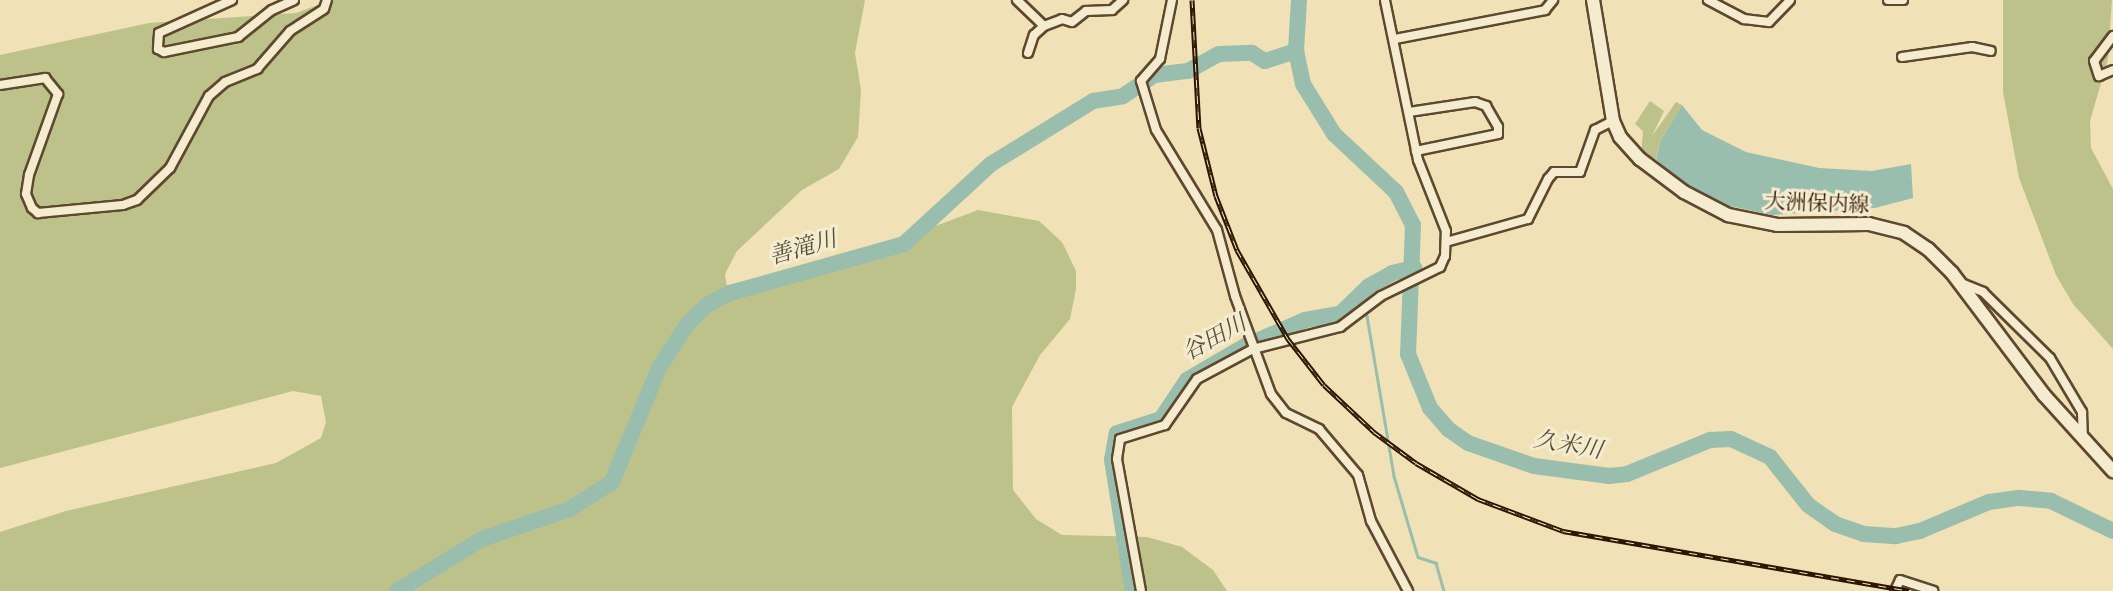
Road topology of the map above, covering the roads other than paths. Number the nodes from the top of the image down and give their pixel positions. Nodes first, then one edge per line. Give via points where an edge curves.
1 (232, 0) edge
2 (294, 0) edge
3 (327, 0) edge
4 (1017, 0) edge
5 (1123, 0) edge
6 (1172, 0) edge
7 (1385, 0) edge
8 (1552, 0) edge
9 (1593, 0) edge
10 (1708, 0) edge
11 (1790, 0) edge
12 (1888, 0) edge
13 (1903, 0) edge
14 (1044, 26) junction
15 (2113, 36) edge
16 (1395, 39) junction
17 (1991, 51) dead end
18 (1028, 53) dead end
19 (1902, 57) dead end
20 (2113, 70) edge
21 (0, 85) edge
22 (1409, 112) junction
23 (1613, 121) junction
24 (1416, 151) junction
25 (1446, 243) junction
26 (1959, 282) junction
27 (1253, 349) junction
28 (2083, 439) junction
29 (2113, 471) edge
30 (1141, 591) edge
31 (1408, 591) edge
32 (1895, 591) edge
33 (1933, 591) edge

1 - 2 street via 159,33 158,49 164,52 238,37 272,10
3 - 21 street via 324,9 290,31 257,69 225,82 209,96 170,168 137,200 123,205 38,213 32,208 26,194 29,175 58,93 45,78
4 - 14 street
5 - 14 street via 1112,10 1086,12 1072,22 1062,19
6 - 27 street via 1160,59 1141,81 1163,147 1193,185 1217,230
7 - 16 street
8 - 16 street via 1545,10
9 - 23 main road, 大洲保内線
10 - 11 street via 1744,19 1769,22
12 - 13 street
14 - 18 street via 1034,35
15 - 20 street via 2094,61 2099,76
16 - 22 street
17 - 19 street via 1972,47
22 - 24 street
22 - 24 street via 1475,102 1486,106 1498,127 1498,134
23 - 25 street via 1595,130 1580,172 1554,172 1528,219
23 - 26 main road, 大洲保内線 via 1640,159 1708,206 1753,222 1844,221 1904,233 1928,249
24 - 25 street
25 - 27 street via 1440,267 1390,291 1340,327
26 - 28 main road, 大洲保内線 via 2003,344
26 - 28 street via 1983,292 2050,358 2082,412
27 - 30 street via 1196,379 1164,425 1117,443 1127,528
27 - 31 street via 1278,405 1319,429 1358,475 1371,521
28 - 29 main road, 大洲保内線
32 - 33 street via 1900,580

